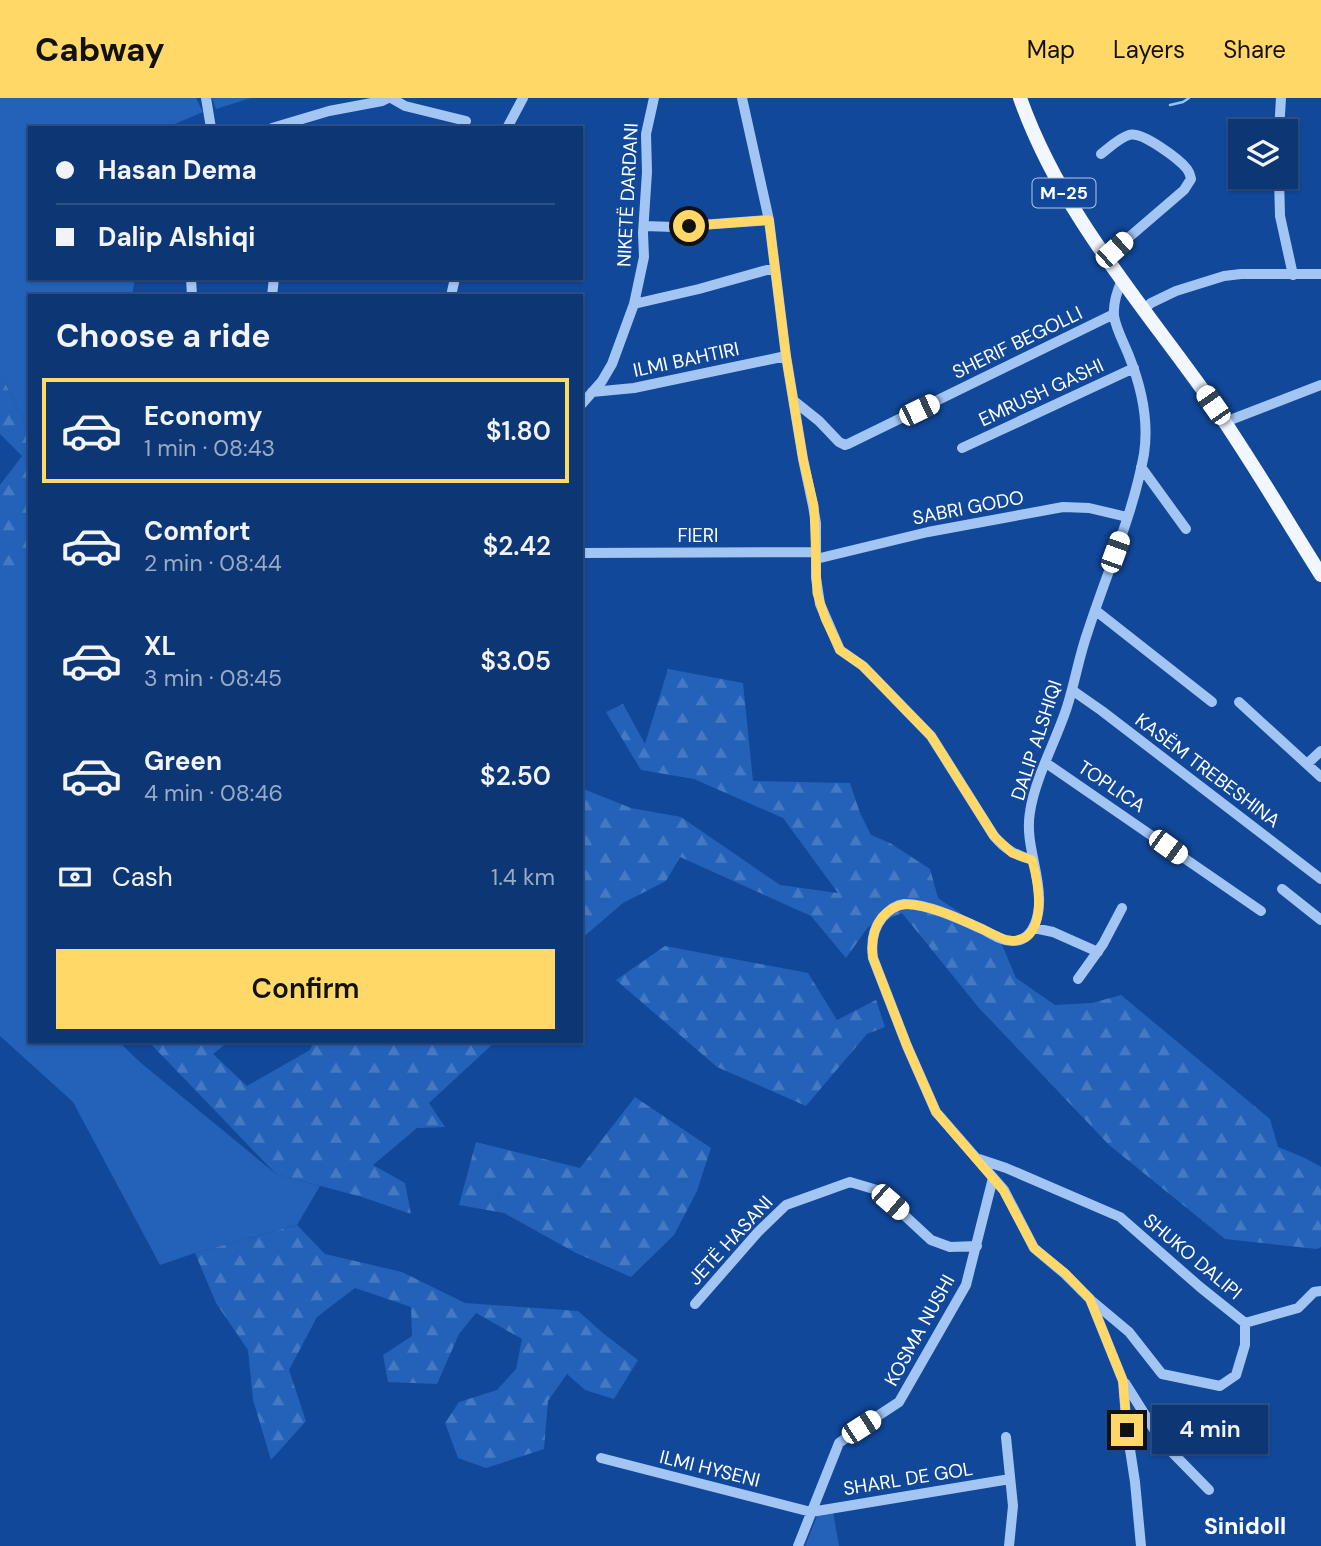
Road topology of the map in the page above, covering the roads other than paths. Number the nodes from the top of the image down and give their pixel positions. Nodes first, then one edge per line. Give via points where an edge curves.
1 (206, 98) edge
2 (392, 98) edge
3 (523, 98) edge
4 (654, 98) edge
5 (742, 98) edge
6 (1020, 98) edge
7 (1281, 98) edge
8 (1280, 119) edge
9 (466, 121) dead end
10 (211, 126) edge
11 (279, 126) edge
12 (508, 126) edge
13 (1101, 154) dead end
14 (1279, 189) edge
15 (769, 220) junction
16 (643, 226) junction
17 (1106, 257) junction
18 (774, 268) junction
19 (1321, 274) edge
20 (1293, 275) junction
21 (1122, 280) junction
22 (634, 304) junction
23 (1144, 309) junction
24 (1114, 314) junction
25 (786, 356) junction
26 (1134, 368) junction
27 (1321, 385) edge
28 (592, 392) junction
29 (794, 401) junction
30 (583, 403) edge
31 (1225, 422) junction
32 (962, 448) dead end
33 (1141, 467) junction
34 (1128, 517) junction
35 (1185, 529) dead end
36 (583, 553) edge
37 (816, 555) junction
38 (1321, 575) edge
39 (1095, 610) junction
40 (1072, 690) junction
41 (1212, 702) dead end
42 (1239, 702) dead end
43 (1321, 751) edge
44 (1045, 763) junction
45 (1307, 764) junction
46 (1321, 777) edge
47 (1032, 860) junction
48 (1321, 880) edge
49 (1282, 889) dead end
50 (1122, 908) dead end
51 (1261, 911) dead end
52 (1321, 920) edge
53 (1034, 928) junction
54 (1098, 952) junction
55 (1078, 979) dead end
56 (976, 1158) junction
57 (993, 1178) junction
58 (977, 1246) junction
59 (1321, 1291) edge
60 (1090, 1299) junction
61 (695, 1304) dead end
62 (1245, 1323) junction
63 (1123, 1381) junction
64 (1006, 1437) dead end
65 (601, 1458) dead end
66 (1010, 1479) junction
67 (1209, 1490) dead end
68 (811, 1512) junction
69 (798, 1546) edge
70 (1009, 1546) edge
71 (1141, 1546) edge

1 - 10 street
2 - 9 street via 405,106
2 - 11 street
3 - 12 street
4 - 16 street, NIKETË DARDANI via 646,134
5 - 15 street
6 - 17 main road, M-25 via 1055,177
7 - 8 street
13 - 17 street via 1135,134 1170,154 1189,171 1191,179
14 - 20 street via 1280,216
15 - 16 street
15 - 18 street
16 - 22 street, NIKETË DARDANI via 644,257
17 - 21 main road, M-25
18 - 22 street
18 - 25 street
19 - 20 street
20 - 23 street via 1224,276 1176,291
21 - 23 main road, M-25
21 - 24 street
22 - 28 street, NIKETË DARDANI via 612,364
23 - 31 main road, M-25
24 - 26 street, DALIP ALSHIQI
24 - 29 street, SHERIF BEGOLLI via 848,444 839,442
25 - 28 street, ILMI BAHTIRI via 634,388
25 - 29 street
26 - 32 street, EMRUSH GASHI
26 - 33 street, DALIP ALSHIQI via 1144,415
27 - 31 street
28 - 30 street, NIKETË DARDANI
29 - 37 street via 814,506
31 - 38 main road, M-25
33 - 34 street, DALIP ALSHIQI
33 - 35 street
34 - 37 street, SABRI GODO via 1063,508
34 - 39 street, DALIP ALSHIQI
36 - 37 street, FIERI
37 - 47 street via 820,604 840,650 863,666 931,736 1002,845
39 - 40 street, DALIP ALSHIQI
39 - 41 street
40 - 44 street, DALIP ALSHIQI
40 - 48 street, KASËM TREBESHINA
42 - 45 street
43 - 45 street
44 - 47 street, DALIP ALSHIQI via 1030,810
44 - 51 street, TOPLICA
45 - 46 street
47 - 53 street, DALIP ALSHIQI via 1040,897
49 - 52 street
50 - 54 street
53 - 54 street
53 - 56 street via 1015,942 934,910 903,904 879,921 871,945 936,1112
54 - 55 street
56 - 57 street
56 - 62 street, SHUKO DALIPI via 1120,1217
57 - 58 street, KOSMA NUSHI
57 - 60 street via 1034,1248
58 - 61 street, JETË HASANI via 950,1247 931,1240 877,1190 850,1182 786,1205
58 - 68 street, KOSMA NUSHI via 966,1285 899,1402 839,1443
59 - 62 street via 1298,1308
60 - 62 street, SHUKO DALIPI via 1129,1332 1162,1374 1220,1386 1236,1375 1245,1345
60 - 63 street
63 - 67 street via 1162,1442
63 - 71 street
64 - 66 street
65 - 68 street, ILMI HYSENI
66 - 68 street, SHARL DE GOL
66 - 70 street
68 - 69 street, KOSMA NUSHI

